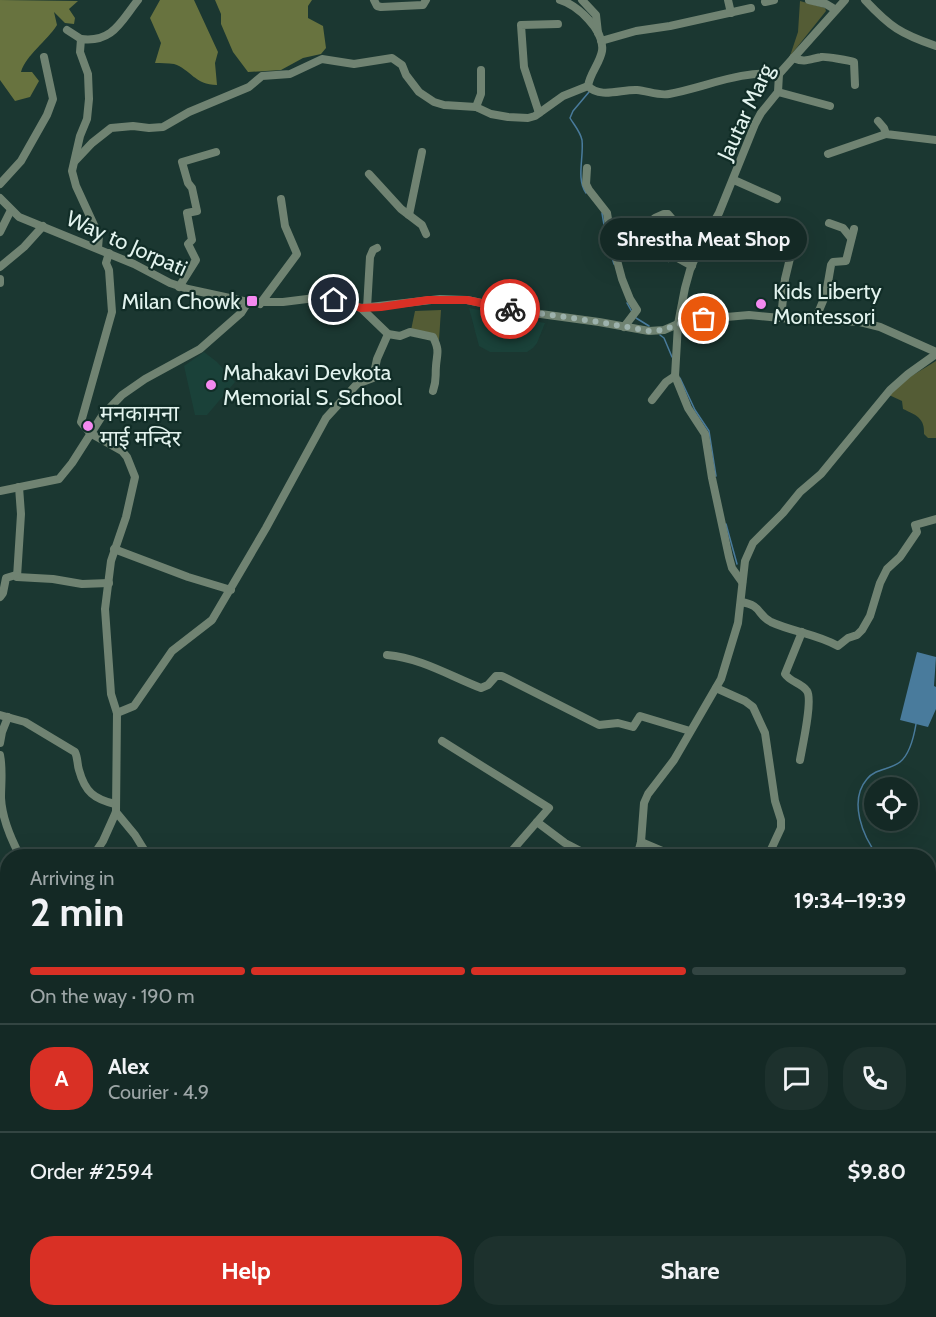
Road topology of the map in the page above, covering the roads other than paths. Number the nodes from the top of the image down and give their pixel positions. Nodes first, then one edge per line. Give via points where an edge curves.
1 (138, 0) edge
2 (374, 0) edge
3 (426, 0) edge
4 (560, 0) edge
5 (582, 0) edge
6 (728, 0) edge
7 (809, 0) edge
8 (845, 0) edge
9 (865, 0) edge
10 (751, 8) dead end
11 (836, 10) junction
12 (731, 13) junction
13 (558, 24) dead end
14 (67, 30) dead end
15 (599, 37) junction
16 (81, 39) junction
17 (936, 46) edge
18 (44, 57) dead end
19 (793, 58) junction
20 (481, 70) dead end
21 (779, 74) junction
22 (855, 85) dead end
23 (588, 86) junction
24 (778, 92) junction
25 (830, 106) dead end
26 (476, 107) junction
27 (539, 113) junction
28 (878, 121) dead end
29 (885, 134) junction
30 (936, 140) edge
31 (216, 152) dead end
32 (422, 152) dead end
33 (828, 154) dead end
34 (75, 161) junction
35 (587, 168) dead end
36 (369, 174) dead end
37 (734, 180) junction
38 (0, 184) edge
39 (0, 198) edge
40 (281, 199) dead end
41 (777, 199) dead end
42 (11, 210) junction
43 (409, 214) junction
44 (829, 223) dead end
45 (43, 226) junction
46 (0, 232) edge
47 (426, 234) dead end
48 (705, 238) junction
49 (98, 248) junction
50 (377, 248) dead end
51 (792, 250) dead end
52 (109, 253) junction
53 (692, 266) junction
54 (0, 267) edge
55 (179, 287) junction
56 (248, 302) junction
57 (260, 303) junction
58 (364, 308) junction
59 (781, 318) junction
60 (815, 320) junction
61 (678, 324) junction
62 (624, 327) junction
63 (388, 334) junction
64 (936, 353) edge
65 (675, 376) junction
66 (433, 391) dead end
67 (652, 400) dead end
68 (90, 433) junction
69 (19, 487) junction
70 (0, 491) edge
71 (936, 519) edge
72 (114, 549) junction
73 (16, 574) junction
74 (742, 582) junction
75 (109, 583) junction
76 (231, 590) junction
77 (0, 597) edge
78 (741, 602) junction
79 (802, 632) junction
80 (387, 655) dead end
81 (716, 688) junction
82 (117, 713) junction
83 (4, 716) edge
84 (690, 731) junction
85 (442, 741) dead end
86 (0, 743) edge
87 (0, 755) edge
88 (800, 760) dead end
89 (115, 808) junction
90 (537, 822) junction
91 (641, 842) junction
92 (17, 849) edge
93 (98, 849) edge
94 (144, 849) edge
95 (513, 849) edge
96 (577, 849) edge
97 (639, 849) edge
98 (658, 849) edge
99 (771, 849) edge

1 - 16 street via 108,35 95,41
2 - 3 street via 381,7 423,5
4 - 15 street via 579,9
5 - 15 street via 596,15
6 - 12 street
7 - 11 street
8 - 11 street, Jautar Marg
9 - 17 street via 897,30
10 - 12 street
11 - 19 street, Jautar Marg
12 - 15 street
13 - 27 street via 521,24 524,67
14 - 16 street
15 - 23 street via 602,53
16 - 34 street via 89,99
18 - 38 street via 53,99 21,161
19 - 21 street, Jautar Marg
19 - 22 street via 801,62 826,57 852,61
20 - 26 street via 481,94
21 - 23 street via 721,80 668,94 632,90 612,93
21 - 24 street, Jautar Marg
23 - 27 street via 563,96
24 - 25 street
24 - 37 street, Jautar Marg via 754,124
26 - 27 street via 508,117 528,118
26 - 34 street via 444,105 427,98 392,58 354,64 322,59 290,74 262,76 249,87 163,127 111,128
28 - 29 street
29 - 30 street
29 - 33 street
31 - 55 street via 182,162 197,211 187,213 192,240 188,244 196,260
32 - 43 street
34 - 49 street via 72,171 99,236
35 - 62 street via 586,184 607,213 616,259 637,308
36 - 43 street
37 - 41 street
37 - 48 street, Jautar Marg
39 - 42 street, Way to Jorpati
40 - 57 street via 285,226 297,254
42 - 45 street, Way to Jorpati
42 - 46 street
43 - 47 street
44 - 60 street via 853,234 846,261 831,265 827,291
45 - 49 street, Way to Jorpati
45 - 54 street
48 - 53 street, Jautar Marg
48 - 53 street via 668,214 655,218 669,258 674,256
49 - 52 street, Way to Jorpati
50 - 58 street via 370,257
51 - 59 street
52 - 55 street, Way to Jorpati
52 - 68 street via 106,263 112,312 81,422
53 - 61 street, Jautar Marg
55 - 56 street, Way to Jorpati
56 - 57 street, Way to Jorpati
56 - 68 street via 242,313 200,349 122,395
57 - 58 street, Way to Jorpati via 323,297
58 - 62 street via 432,299 467,300
58 - 63 street
59 - 60 street
59 - 61 street via 749,315
60 - 64 street via 880,327
61 - 62 street via 649,331
61 - 65 street, Jautar Marg
63 - 66 street via 400,336 410,332 434,337 438,354
63 - 76 street via 373,378 357,384 326,418
64 - 74 street via 890,390 820,474 753,543
65 - 67 street
65 - 74 street, Jautar Marg via 688,408 705,434 729,557
68 - 69 street via 59,479
68 - 72 street via 122,451 134,472 126,517
69 - 70 street
69 - 73 street
71 - 79 street via 915,525 917,532 887,569 870,616 857,635 838,646
72 - 75 street
72 - 76 street
73 - 75 street via 26,579
73 - 77 street via 6,578
74 - 78 street
75 - 82 street via 105,609 111,694
76 - 82 street via 212,620 172,651 134,706
78 - 79 street via 752,604 771,622
78 - 81 street via 734,640
79 - 88 street via 785,674 809,694
80 - 84 street via 440,669 481,688 502,676 599,725 618,723 633,727 640,716
81 - 84 street
81 - 99 street via 753,707 765,734 781,820
82 - 89 street
83 - 86 street
83 - 89 street via 25,722 75,752 87,789
84 - 91 street via 644,803
85 - 90 street via 549,808
87 - 92 street via 2,805
89 - 93 street
89 - 94 street
90 - 95 street
90 - 96 street
91 - 97 street
91 - 98 street

